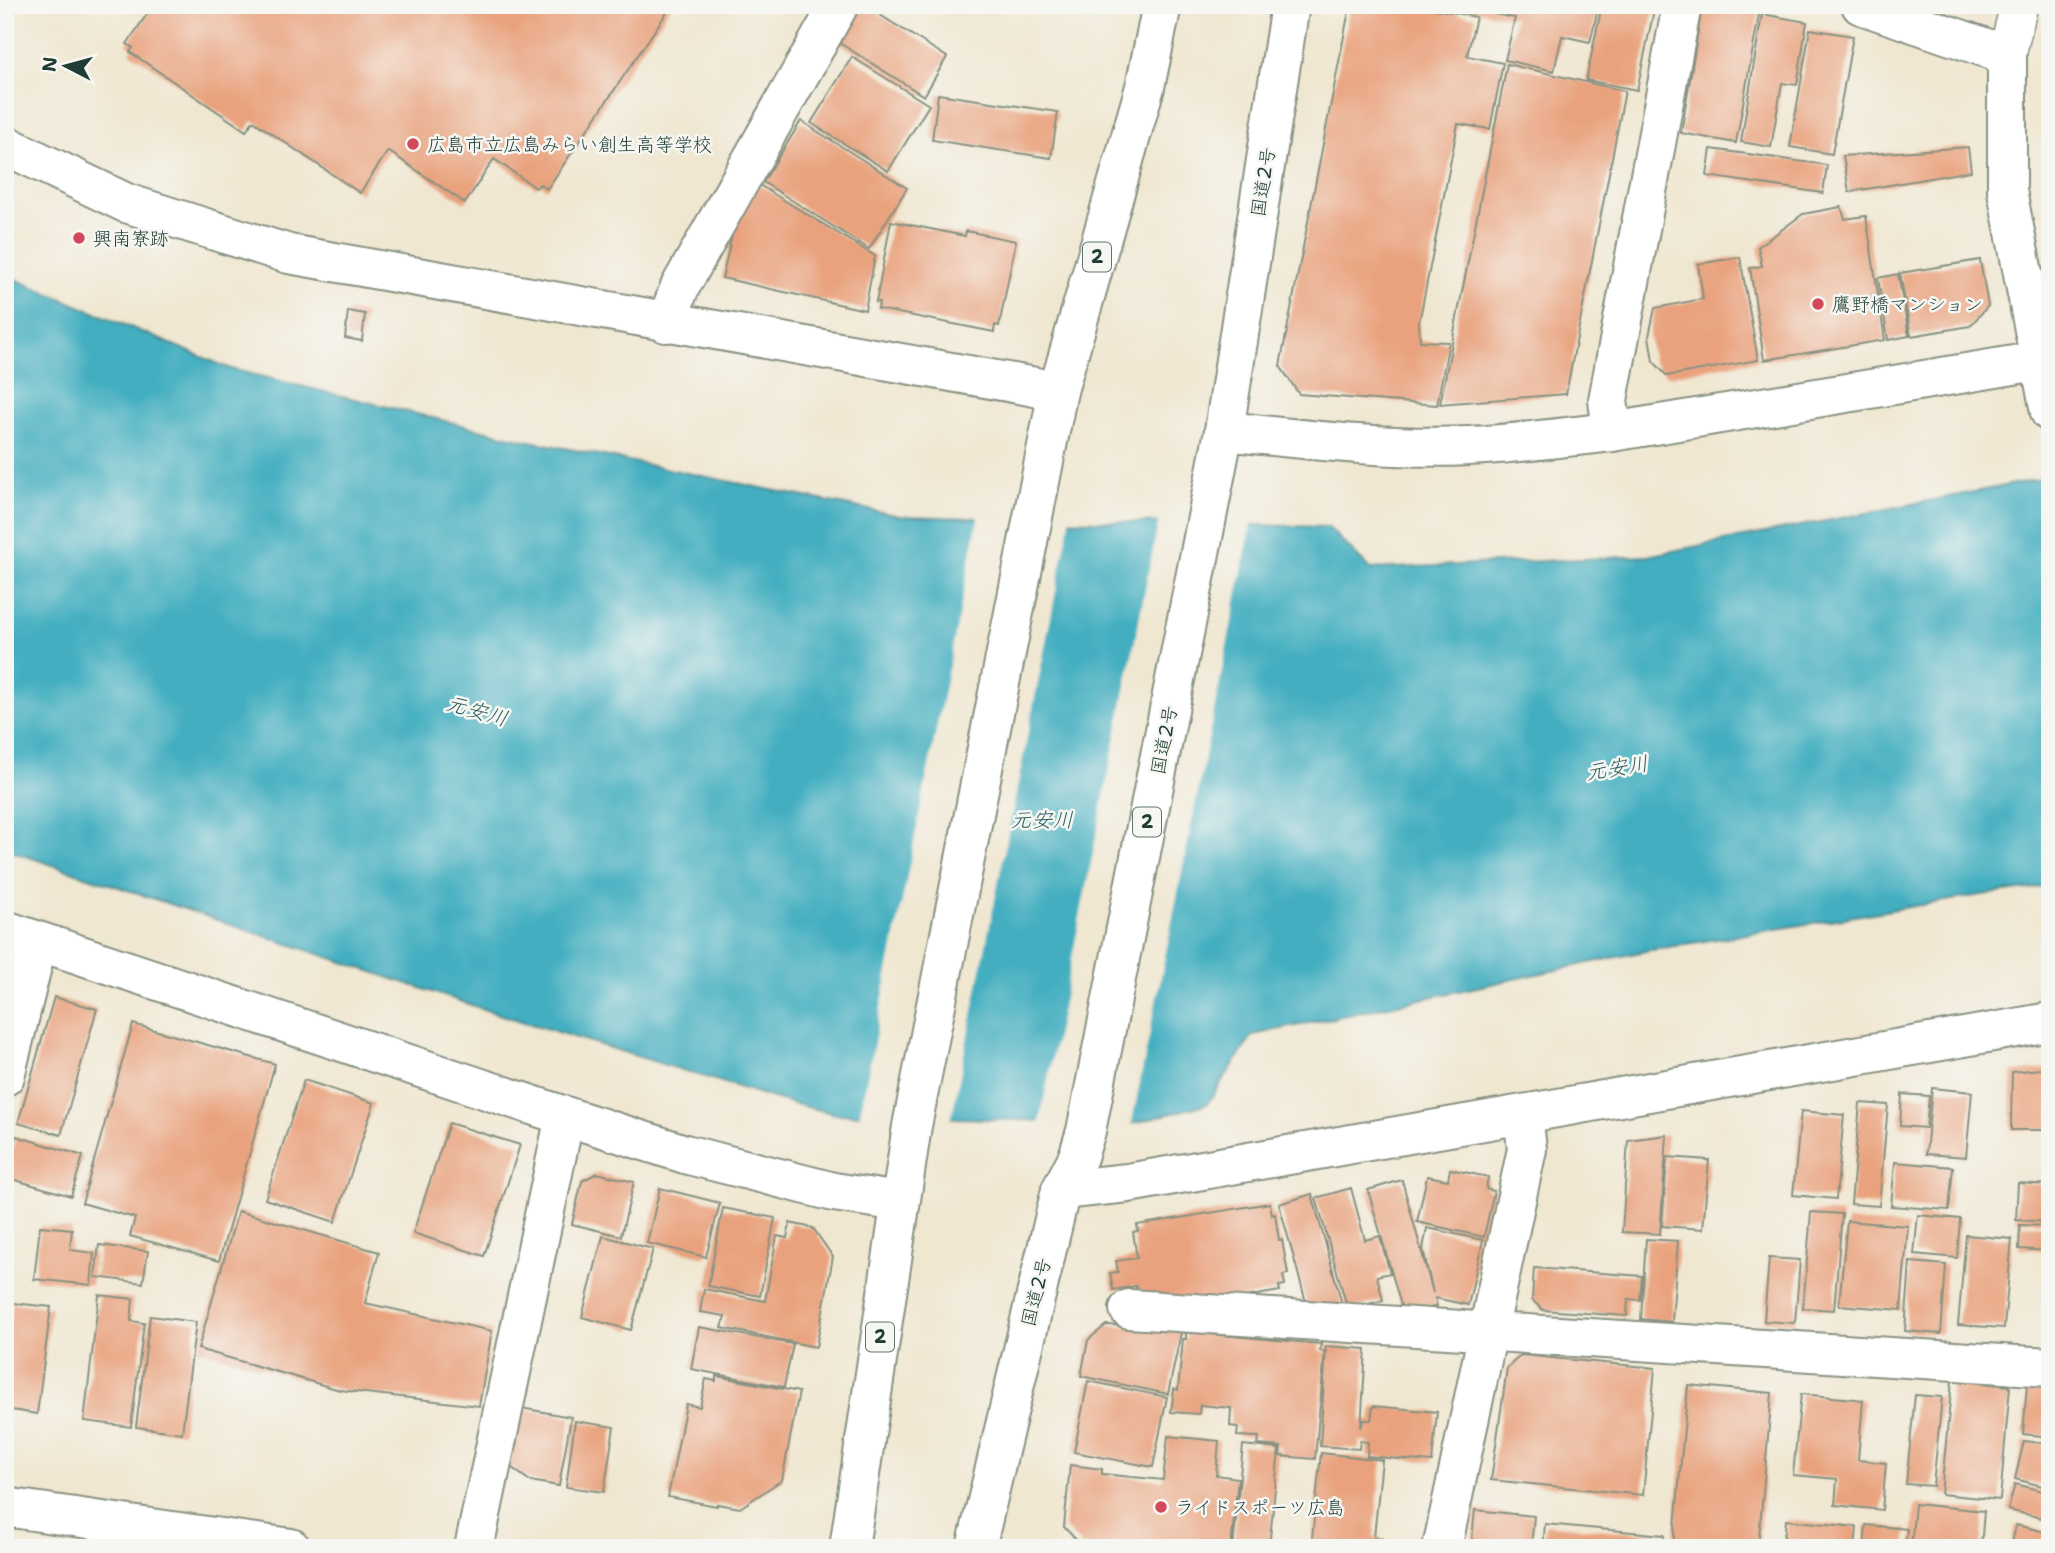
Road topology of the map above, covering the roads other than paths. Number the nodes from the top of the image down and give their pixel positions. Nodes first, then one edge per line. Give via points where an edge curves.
1 (839, 5) edge
2 (1161, 5) edge
3 (1290, 5) edge
4 (1682, 5) edge
5 (1861, 5) edge
6 (2019, 5) edge
7 (2007, 55) junction
8 (5, 145) edge
9 (666, 323) junction
10 (2045, 360) edge
11 (1058, 391) junction
12 (2050, 412) edge
13 (1224, 431) junction
14 (1612, 432) junction
15 (22, 936) edge
16 (2050, 1022) edge
17 (5, 1076) edge
18 (1523, 1115) junction
19 (565, 1116) junction
20 (1062, 1190) junction
21 (900, 1202) junction
22 (1129, 1309) dead end
23 (1488, 1333) junction
24 (2050, 1367) edge
25 (5, 1507) edge
26 (291, 1548) edge
27 (474, 1548) edge
28 (849, 1548) edge
29 (976, 1548) edge
30 (1442, 1548) edge

1 - 9 main road via 680,287
2 - 11 main road, 2 via 1145,87
3 - 13 main road, 国道2号 / 2
4 - 14 main road via 1608,400
5 - 7 main road
6 - 7 street
7 - 10 main road via 2007,191
8 - 9 main road via 126,203 289,254
9 - 11 main road
10 - 12 main road
10 - 14 main road
11 - 21 main road, 2
13 - 14 main road via 1419,446 1468,446
13 - 20 main road, 国道2号 / 2 via 1086,1131
15 - 17 main road
15 - 19 main road
16 - 18 main road
18 - 20 main road via 1128,1183
18 - 23 main road via 1527,1149
19 - 21 main road via 699,1158 834,1192
19 - 27 main road
20 - 29 main road, 国道2号 / 2
21 - 28 main road, 2
22 - 23 main road
23 - 24 main road
23 - 30 main road
25 - 26 main road

